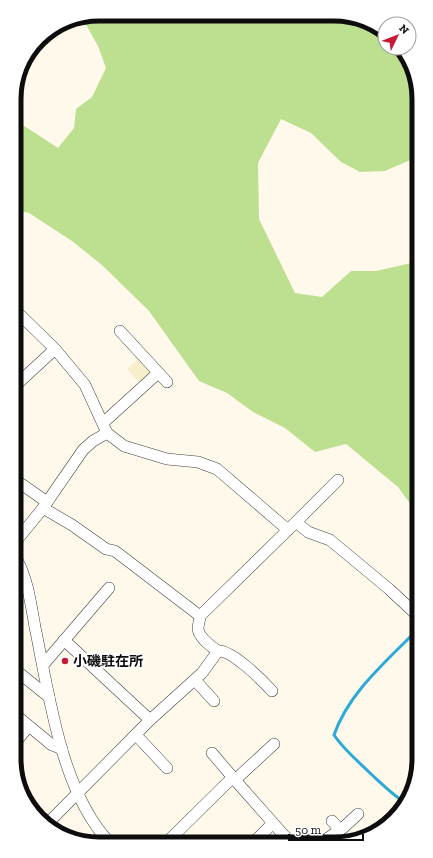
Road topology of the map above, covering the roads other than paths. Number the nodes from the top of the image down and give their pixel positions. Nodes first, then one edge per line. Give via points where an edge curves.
1 (21, 315) edge
2 (120, 331) dead end
3 (55, 349) junction
4 (158, 373) junction
5 (21, 381) edge
6 (166, 382) dead end
7 (105, 428) junction
8 (338, 480) dead end
9 (21, 484) edge
10 (45, 505) junction
11 (292, 526) junction
12 (21, 535) edge
13 (21, 566) edge
14 (109, 588) dead end
15 (412, 610) edge
16 (200, 616) junction
17 (64, 640) junction
18 (218, 651) junction
19 (43, 664) junction
20 (21, 674) edge
21 (195, 680) junction
22 (272, 691) dead end
23 (49, 697) junction
24 (214, 701) dead end
25 (21, 719) edge
26 (150, 720) junction
27 (29, 726) junction
28 (136, 734) junction
29 (21, 735) edge
30 (62, 749) junction
31 (273, 749) dead end
32 (212, 753) dead end
33 (167, 768) dead end
34 (234, 779) junction
35 (77, 792) junction
36 (358, 814) dead end
37 (51, 820) edge
38 (332, 821) dead end
39 (273, 823) junction
40 (340, 830) junction
41 (103, 837) edge
42 (172, 837) edge
43 (259, 837) edge
44 (287, 837) edge
45 (330, 837) edge

1 - 3 street
2 - 4 street
3 - 5 street
3 - 7 street via 85,385
4 - 6 street
4 - 7 street
7 - 10 street via 83,450
7 - 11 street via 124,446 167,459 198,462 217,469
8 - 11 street
9 - 10 street
10 - 12 street
10 - 16 street via 106,549 115,551
11 - 15 street via 330,540
11 - 16 street
13 - 19 street
14 - 17 street
16 - 18 street via 200,633 212,648
17 - 19 street
17 - 26 street
18 - 21 street
18 - 22 street via 228,652 238,659
19 - 23 street
20 - 23 street
21 - 24 street
21 - 26 street
23 - 30 street
25 - 27 street
26 - 28 street
27 - 29 street
27 - 30 street via 52,745
28 - 33 street
28 - 35 street
30 - 35 street
31 - 34 street
32 - 34 street
34 - 39 street
34 - 42 street
35 - 37 street
35 - 41 street
36 - 40 street
38 - 40 street
39 - 43 street
39 - 44 street
40 - 45 street

